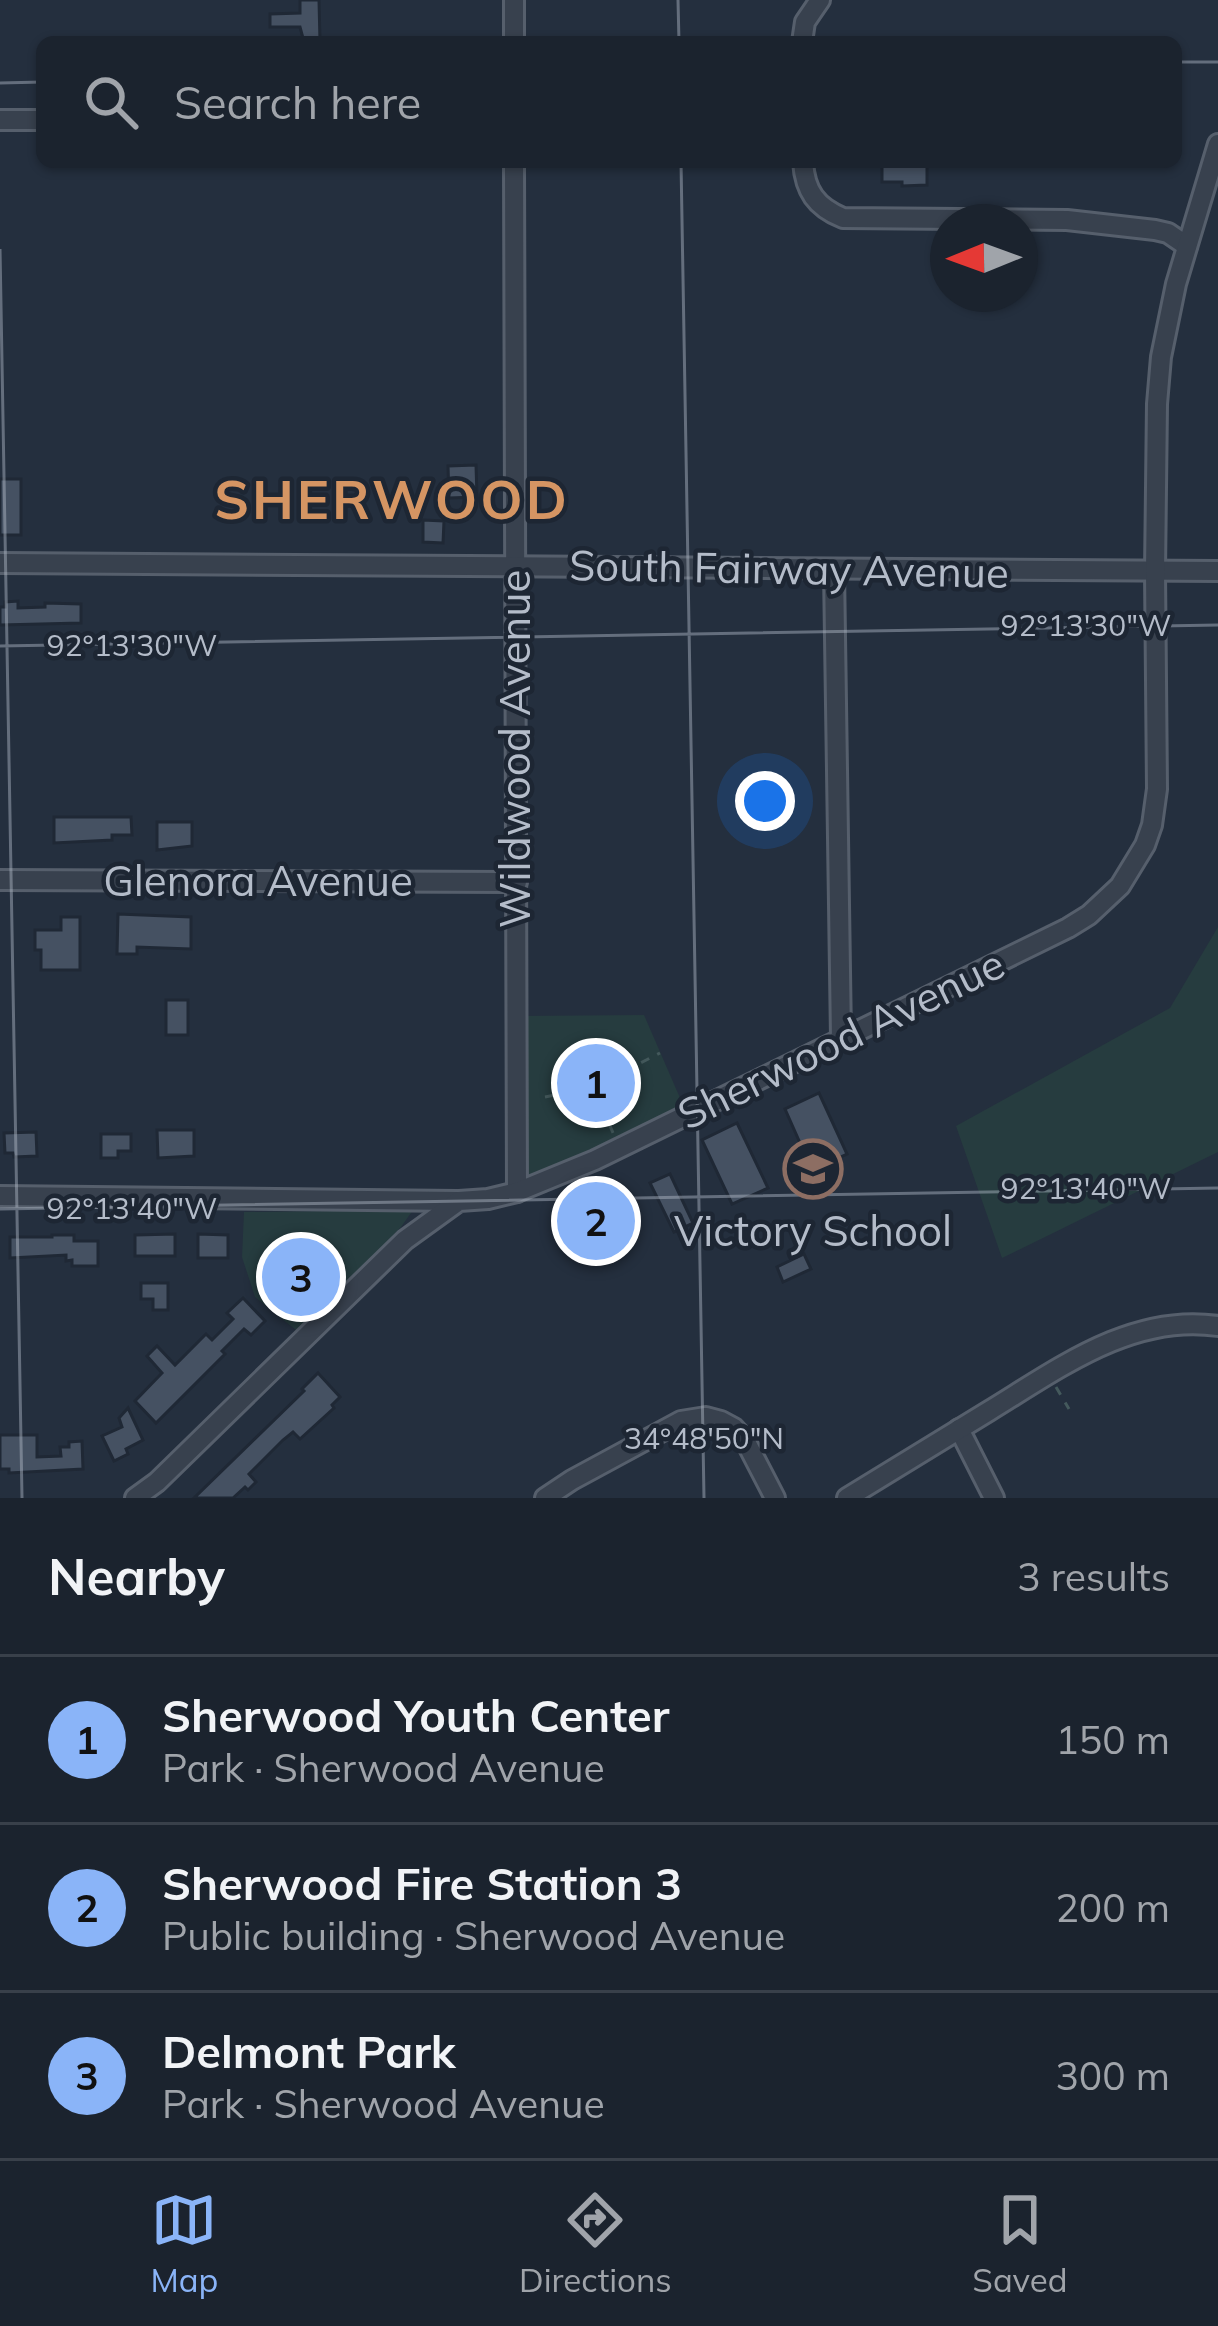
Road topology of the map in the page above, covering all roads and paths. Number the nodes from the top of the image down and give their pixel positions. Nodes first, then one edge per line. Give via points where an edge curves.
1 (514, 0) edge
2 (820, 0) edge
3 (514, 36) edge
4 (803, 36) edge
5 (0, 120) edge
6 (36, 120) edge
7 (1218, 144) edge
8 (514, 168) edge
9 (803, 168) edge
10 (1187, 246) junction
11 (0, 563) edge
12 (514, 566) junction
13 (834, 570) junction
14 (1155, 572) junction
15 (1218, 572) edge
16 (0, 880) edge
17 (517, 882) junction
18 (841, 1038) junction
19 (661, 1052) dead end
20 (577, 1066) dead end
21 (593, 1087) junction
22 (572, 1091) junction
23 (545, 1097) dead end
24 (569, 1118) dead end
25 (620, 1147) junction
26 (518, 1192) junction
27 (0, 1196) edge
28 (459, 1201) junction
29 (1218, 1326) edge
30 (1049, 1375) junction
31 (1069, 1409) dead end
32 (959, 1429) junction
33 (135, 1498) edge
34 (545, 1498) edge
35 (776, 1498) edge
36 (847, 1498) edge
37 (994, 1498) edge

1 - 3 street
2 - 4 street
5 - 6 street
7 - 10 street, Sherwood Avenue
8 - 12 street, Wildwood Avenue
9 - 10 street via 809,193 843,218 1067,220 1155,230
10 - 14 street, Sherwood Avenue via 1161,357
11 - 12 street, South Fairway Avenue
12 - 13 street, South Fairway Avenue
12 - 17 street, Wildwood Avenue
13 - 14 street, South Fairway Avenue
13 - 18 street
14 - 15 street, South Fairway Avenue
14 - 18 street, Sherwood Avenue via 1156,804 1134,866 1068,928
16 - 17 street, Glenora Avenue
17 - 26 street, Wildwood Avenue
18 - 25 street, Sherwood Avenue
19 - 21 path
20 - 22 path
21 - 22 path
21 - 25 path
22 - 23 path
22 - 24 path
25 - 26 street, Sherwood Avenue
26 - 28 street, Sherwood Avenue
27 - 28 street
28 - 33 street, Sherwood Avenue via 405,1240
29 - 30 street via 1126,1336
30 - 31 path
30 - 32 street
32 - 36 street
32 - 37 street
34 - 35 street via 681,1421 706,1417 745,1440

